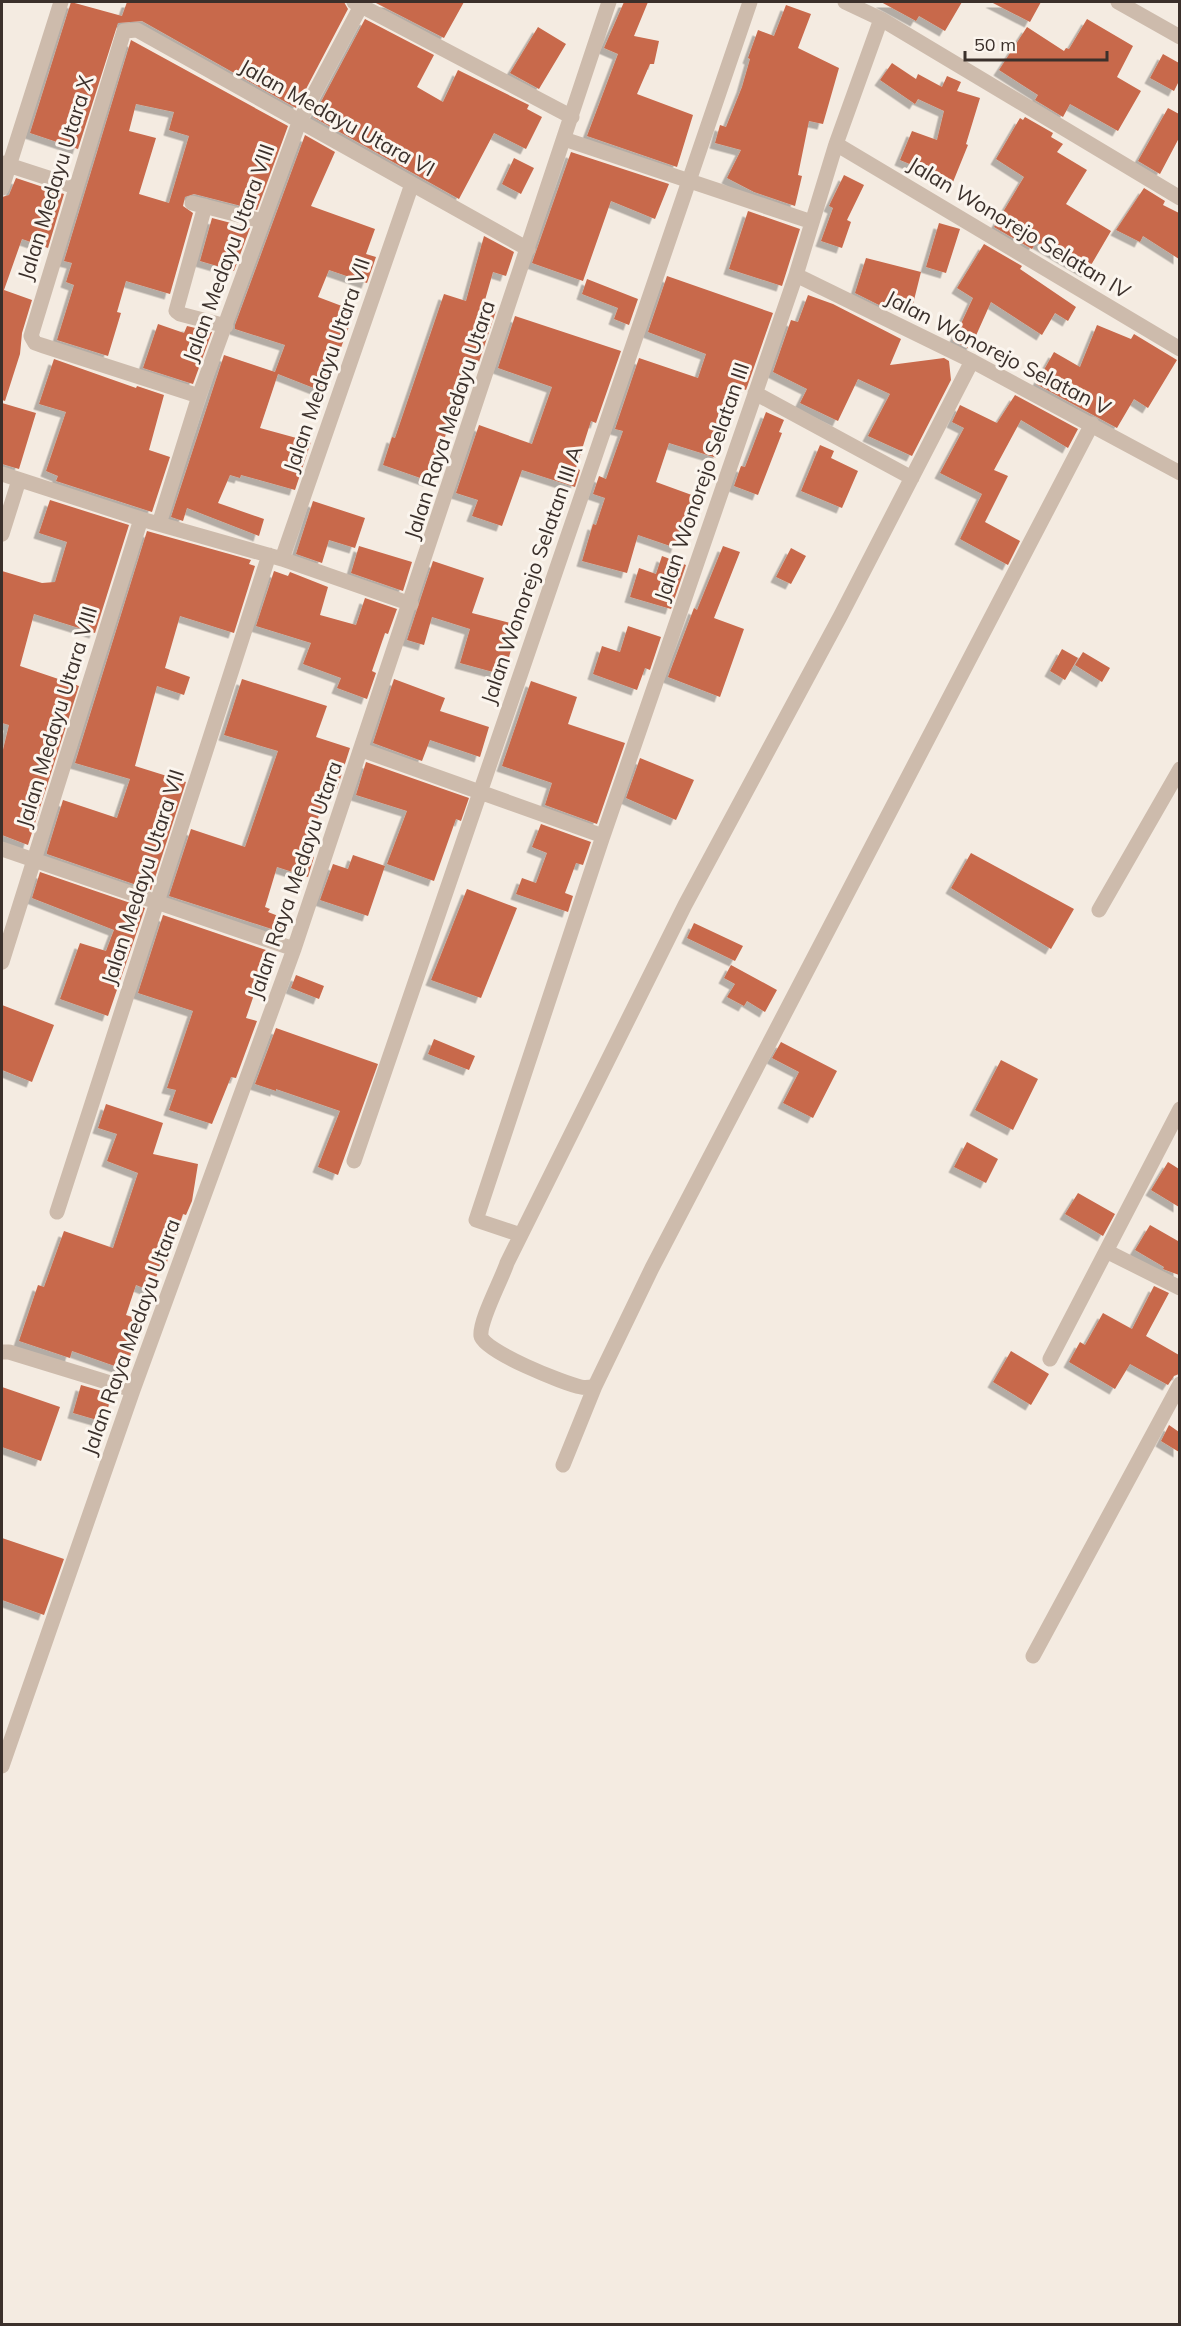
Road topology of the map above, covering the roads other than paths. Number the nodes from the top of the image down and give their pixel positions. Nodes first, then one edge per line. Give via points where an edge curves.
1 (61, 2) edge
2 (609, 2) edge
3 (750, 2) edge
4 (845, 2) edge
5 (1118, 2) edge
6 (357, 4) edge
7 (881, 19) junction
8 (124, 31) joint
9 (1179, 37) edge
10 (572, 117) junction
11 (300, 120) junction
12 (564, 139) junction
13 (836, 144) junction
14 (5, 165) edge
15 (688, 181) junction
16 (412, 184) junction
17 (75, 187) junction
18 (2, 189) edge
19 (1179, 198) edge
20 (262, 221) junction
21 (812, 222) junction
22 (528, 249) junction
23 (796, 275) junction
24 (226, 326) junction
25 (1179, 349) edge
26 (972, 361) junction
27 (755, 393) junction
28 (200, 396) junction
29 (1092, 424) junction
30 (1179, 472) edge
31 (2, 474) edge
32 (912, 478) junction
33 (19, 480) junction
34 (141, 519) junction
35 (159, 524) junction
36 (2, 534) edge
37 (276, 557) junction
38 (411, 604) junction
39 (362, 750) junction
40 (1179, 769) edge
41 (481, 793) junction
42 (603, 836) junction
43 (2, 849) edge
44 (35, 859) junction
45 (157, 900) junction
46 (1099, 910) dead end
47 (294, 949) junction
48 (2, 962) edge
49 (1179, 1110) edge
50 (354, 1161) dead end
51 (57, 1212) dead end
52 (521, 1235) junction
53 (1106, 1251) junction
54 (1179, 1288) edge
55 (2, 1352) edge
56 (1050, 1359) dead end
57 (1179, 1384) edge
58 (595, 1386) junction
59 (133, 1390) junction
60 (563, 1465) dead end
61 (1033, 1656) dead end
62 (2, 1766) edge

1 - 14 street
2 - 10 street, Jalan Raya Medayu Utara
3 - 15 street, Jalan Wonorejo Selatan III A
4 - 7 street
5 - 9 street
6 - 10 street
6 - 11 street, Jalan Medayu Utara VIII
7 - 13 street, Jalan Wonorejo Selatan III
7 - 19 street
8 - 11 street, Jalan Medayu Utara VI via 137,30
8 - 17 street, Jalan Medayu Utara X
10 - 12 street, Jalan Raya Medayu Utara
11 - 16 street, Jalan Medayu Utara VI
11 - 20 street, Jalan Medayu Utara VIII
12 - 15 street
12 - 22 street, Jalan Raya Medayu Utara
13 - 21 street, Jalan Wonorejo Selatan III
13 - 25 street, Jalan Wonorejo Selatan IV
14 - 17 street
14 - 18 street
15 - 21 street
15 - 41 street, Jalan Wonorejo Selatan III A
16 - 22 street, Jalan Medayu Utara VI
16 - 37 street, Jalan Medayu Utara VII
17 - 28 street, Jalan Medayu Utara X via 32,328 34,343
20 - 24 street, Jalan Medayu Utara VIII
20 - 24 street via 199,205 176,310
21 - 23 street, Jalan Wonorejo Selatan III
22 - 38 street, Jalan Raya Medayu Utara
23 - 26 street, Jalan Wonorejo Selatan V
23 - 27 street, Jalan Wonorejo Selatan III
24 - 28 street, Jalan Medayu Utara VIII
26 - 29 street, Jalan Wonorejo Selatan V
26 - 32 street
27 - 32 street
27 - 42 street, Jalan Wonorejo Selatan III
28 - 35 street, Jalan Medayu Utara VIII
29 - 30 street, Jalan Wonorejo Selatan V
29 - 58 street via 657,1257
31 - 33 street
32 - 52 street via 686,905
33 - 34 street
33 - 36 street
34 - 35 street
34 - 44 street, Jalan Medayu Utara VIII
35 - 37 street
37 - 38 street
37 - 45 street, Jalan Medayu Utara VII
38 - 39 street, Jalan Raya Medayu Utara
39 - 41 street
39 - 47 street, Jalan Raya Medayu Utara
40 - 46 street
41 - 42 street
41 - 50 street, Jalan Wonorejo Selatan III A
42 - 52 street, Jalan Wonorejo Selatan III via 476,1220
43 - 44 street
44 - 45 street
44 - 48 street, Jalan Medayu Utara VIII
45 - 47 street
45 - 51 street, Jalan Medayu Utara VII
47 - 59 street, Jalan Raya Medayu Utara
49 - 53 street
52 - 58 street via 483,1323 481,1336 485,1346 582,1388
53 - 54 street
53 - 56 street
55 - 59 street
57 - 61 street
58 - 60 street
59 - 62 street, Jalan Raya Medayu Utara

